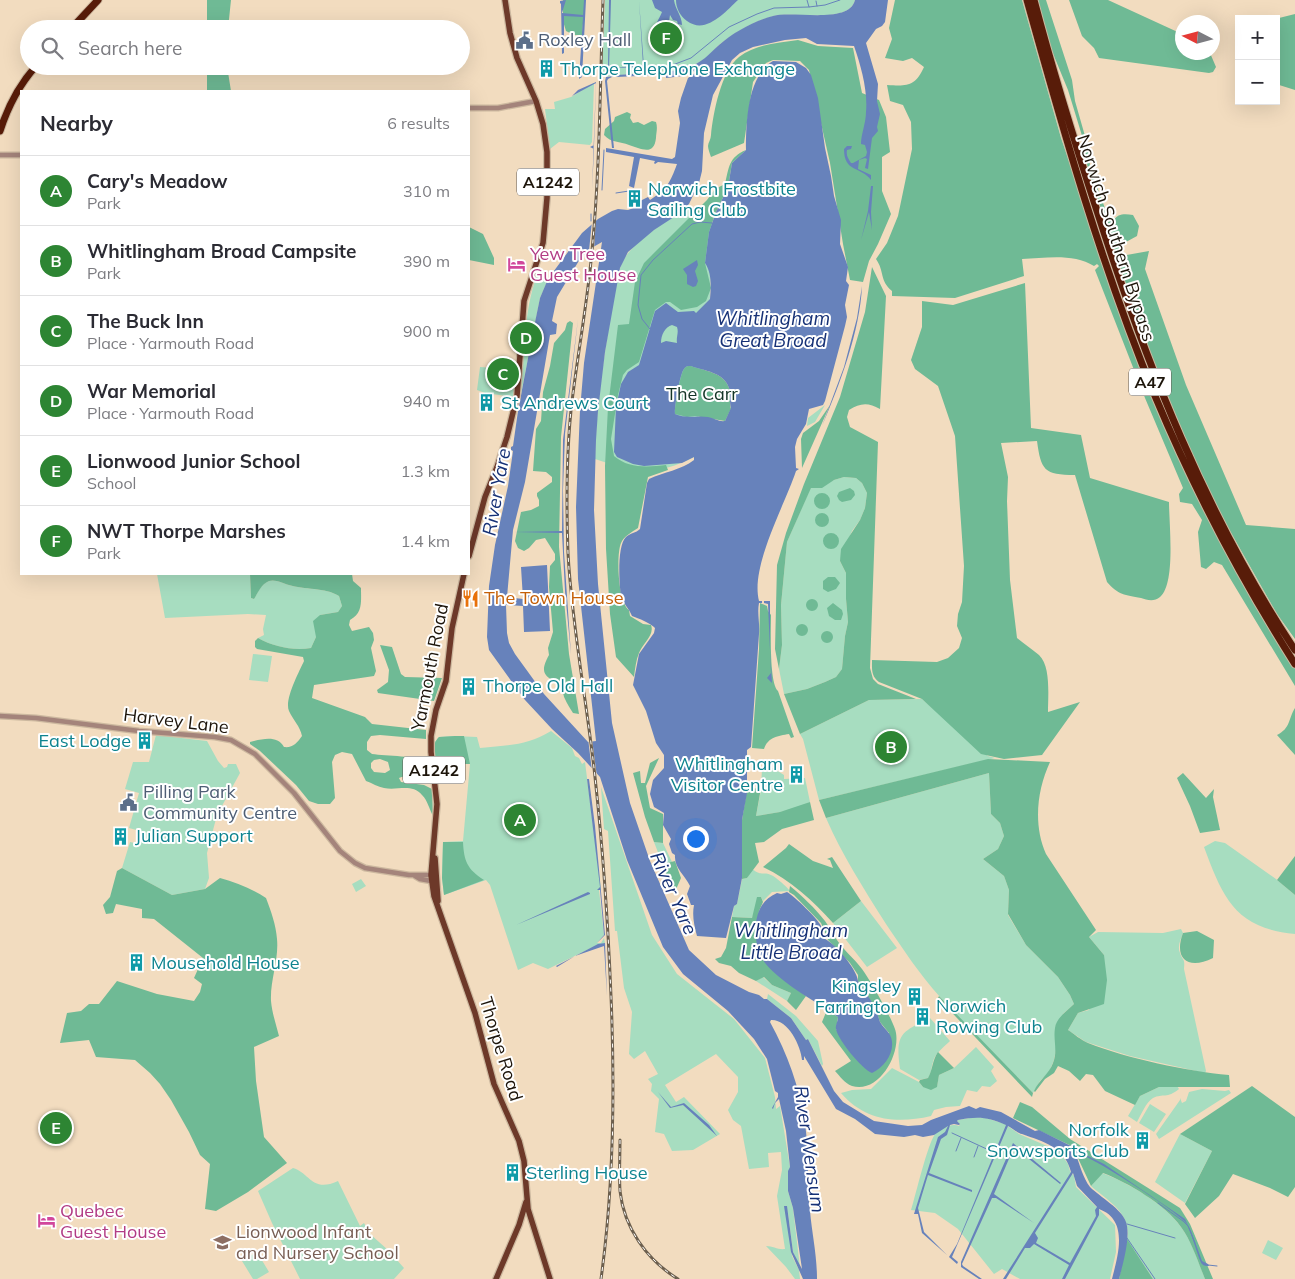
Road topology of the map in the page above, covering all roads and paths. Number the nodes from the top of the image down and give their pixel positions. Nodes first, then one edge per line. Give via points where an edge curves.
1 (98, 0) edge
2 (505, 0) edge
3 (1027, 0) edge
4 (1034, 0) edge
5 (79, 20) edge
6 (29, 75) edge
7 (536, 101) junction
8 (470, 108) edge
9 (0, 130) edge
10 (0, 155) edge
11 (20, 155) edge
12 (470, 552) edge
13 (464, 575) edge
14 (1295, 650) edge
15 (1295, 664) edge
16 (0, 716) edge
17 (434, 878) junction
18 (526, 1200) junction
19 (528, 1209) junction
20 (519, 1225) junction
21 (534, 1229) junction
22 (496, 1279) edge
23 (550, 1279) edge

1 - 5 highway
2 - 7 main road, A1242 via 517,58
3 - 15 highway, Norwich Southern Bypass / A47 via 1094,224 1152,388 1215,525
4 - 14 highway, Norwich Southern Bypass / A47 via 1086,178 1147,357 1198,478 1256,586
6 - 9 highway via 17,92
7 - 8 street via 498,108
7 - 12 main road, A1242 via 545,135 548,167 543,243 524,301 517,396
10 - 11 street
13 - 17 main road, Yarmouth Road / A1242 via 452,628 446,681 431,736 437,804
16 - 17 street, Harvey Lane via 231,740 255,754 287,786 348,859 365,868 420,879
17 - 18 main road, Thorpe Road / A1242 via 439,908 479,1026 496,1089 519,1141
18 - 19 main road, Thorpe Road / A1242
18 - 20 main road, Thorpe Road / A1242
19 - 20 main road, Thorpe Road
19 - 21 main road, Thorpe Road / A1242
20 - 21 main road via 528,1223
20 - 22 main road, Thorpe Road / A1242
21 - 23 main road, A1242

